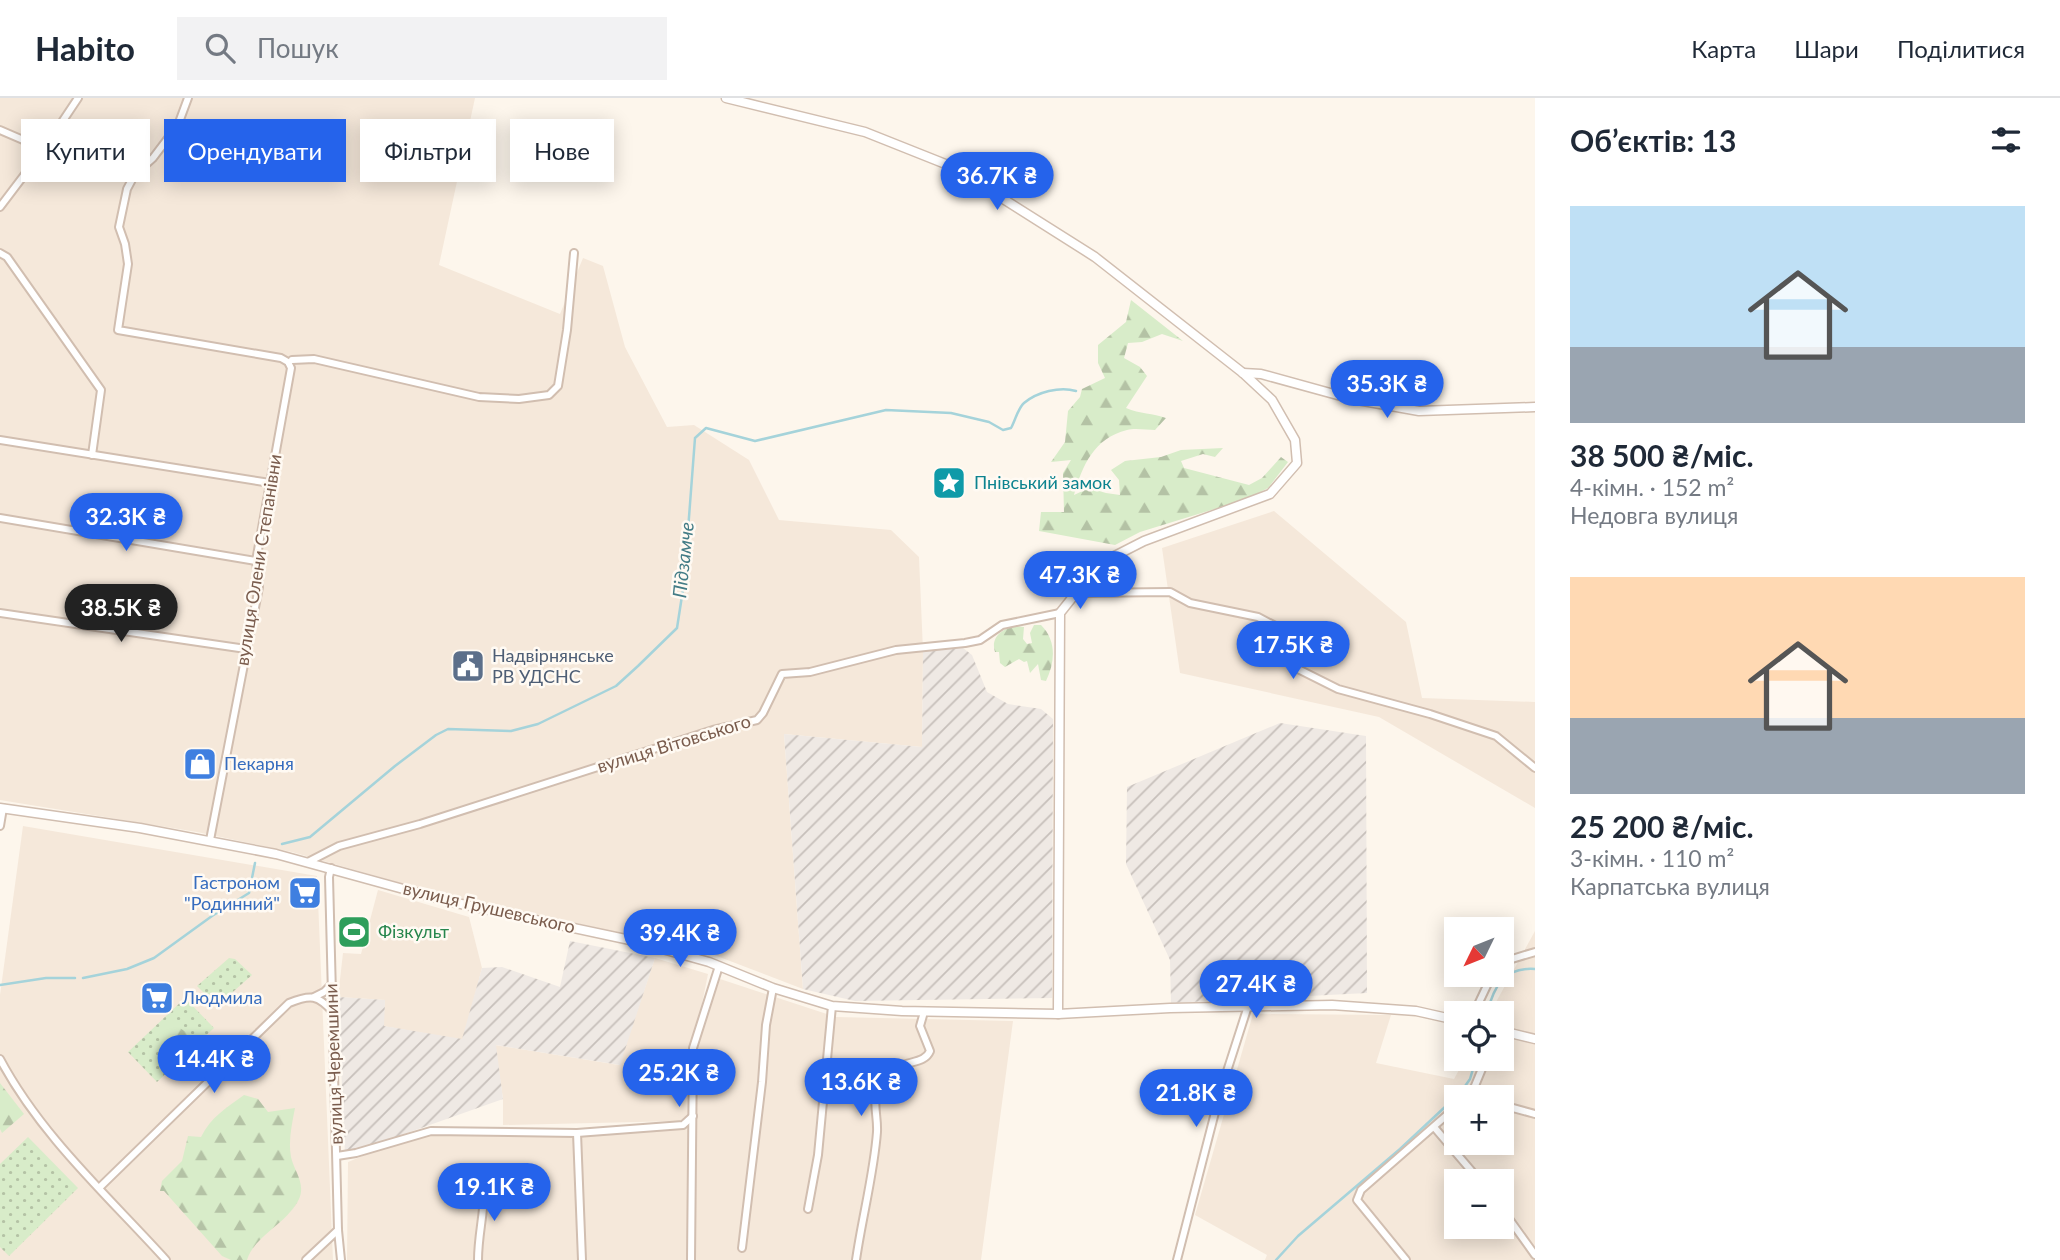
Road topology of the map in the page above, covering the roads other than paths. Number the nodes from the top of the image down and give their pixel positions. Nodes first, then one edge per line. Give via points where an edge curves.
1 (78, 98) edge
2 (188, 98) edge
3 (726, 98) edge
4 (64, 119) edge
5 (0, 130) edge
6 (21, 139) edge
7 (21, 179) edge
8 (0, 207) edge
9 (0, 253) edge
10 (574, 253) dead end
11 (290, 361) junction
12 (1243, 373) junction
13 (1535, 407) edge
14 (0, 440) edge
15 (92, 454) junction
16 (270, 483) junction
17 (0, 517) edge
18 (256, 561) junction
19 (1076, 593) junction
20 (0, 613) edge
21 (1060, 613) junction
22 (246, 649) junction
23 (1535, 768) edge
24 (2, 808) edge
25 (0, 826) edge
26 (210, 840) junction
27 (308, 862) junction
28 (331, 869) junction
29 (1535, 952) edge
30 (1514, 958) edge
31 (719, 966) junction
32 (332, 983) junction
33 (773, 988) junction
34 (314, 997) junction
35 (832, 1006) junction
36 (1248, 1006) junction
37 (333, 1012) junction
38 (924, 1012) junction
39 (1058, 1014) junction
40 (1444, 1017) edge
41 (1514, 1034) edge
42 (1535, 1039) edge
43 (0, 1059) edge
44 (1514, 1108) edge
45 (1535, 1114) edge
46 (692, 1116) junction
47 (1444, 1118) edge
48 (1434, 1127) junction
49 (577, 1133) junction
50 (337, 1156) junction
51 (1470, 1169) edge
52 (484, 1186) dead end
53 (99, 1188) junction
54 (808, 1209) dead end
55 (1514, 1226) edge
56 (338, 1230) junction
57 (742, 1248) dead end
58 (1535, 1255) edge
59 (166, 1260) edge
60 (306, 1260) edge
61 (341, 1260) edge
62 (478, 1260) edge
63 (582, 1260) edge
64 (691, 1260) edge
65 (856, 1260) edge
66 (1177, 1260) edge
67 (1406, 1260) edge

1 - 4 street
2 - 11 street via 178,125 127,189 119,227 128,264 118,330
3 - 12 street via 865,132 953,167 1095,257
5 - 6 street
7 - 8 street
9 - 15 street via 101,390
10 - 11 street via 558,386 549,395 479,397 314,359
11 - 16 street, вулиця Олени Степанівни
12 - 13 street via 1419,411
12 - 19 street via 1272,400 1295,440 1297,463 1270,494 1144,541 1099,564
14 - 15 street
15 - 16 street
16 - 18 street, вулиця Олени Степанівни
17 - 18 street
18 - 22 street, вулиця Олени Степанівни via 259,587
19 - 21 street
19 - 23 street via 1170,592 1190,603 1258,617 1293,640 1292,666 1338,689 1496,736
20 - 22 street
21 - 27 street, вулиця Вітовського via 1002,625 980,640 896,650 810,672 782,674 757,720 339,846
21 - 39 street
22 - 26 street, вулиця Олени Степанівни
24 - 25 street
24 - 26 street, вулиця Грушевського
26 - 27 street, вулиця Грушевського
27 - 28 street, вулиця Грушевського
28 - 31 street, вулиця Грушевського via 447,901 630,940
28 - 32 street, вулиця Черемшини
29 - 30 street
31 - 33 street, вулиця Грушевського
31 - 46 street via 693,1048
32 - 34 street
32 - 37 street, вулиця Черемшини
33 - 35 street, вулиця Грушевського
33 - 57 street
34 - 37 street
34 - 53 street via 289,1003
35 - 38 street, вулиця Грушевського
35 - 54 street via 818,1155
36 - 39 street, вулиця Грушевського
36 - 40 street, вулиця Грушевського via 1378,1007
36 - 66 street
37 - 50 street, вулиця Черемшини
38 - 39 street, вулиця Грушевського
38 - 65 street via 920,1026 928,1057 893,1068 876,1091 877,1128
41 - 42 street
43 - 53 street via 25,1100
44 - 45 street
46 - 49 street via 683,1125
46 - 64 street
47 - 48 street
48 - 51 street
48 - 67 street via 1361,1190 1357,1200
49 - 50 street via 431,1131
49 - 63 street
50 - 56 street, вулиця Черемшини
52 - 62 street
53 - 59 street
55 - 58 street
56 - 60 street
56 - 61 street, вулиця Черемшини

